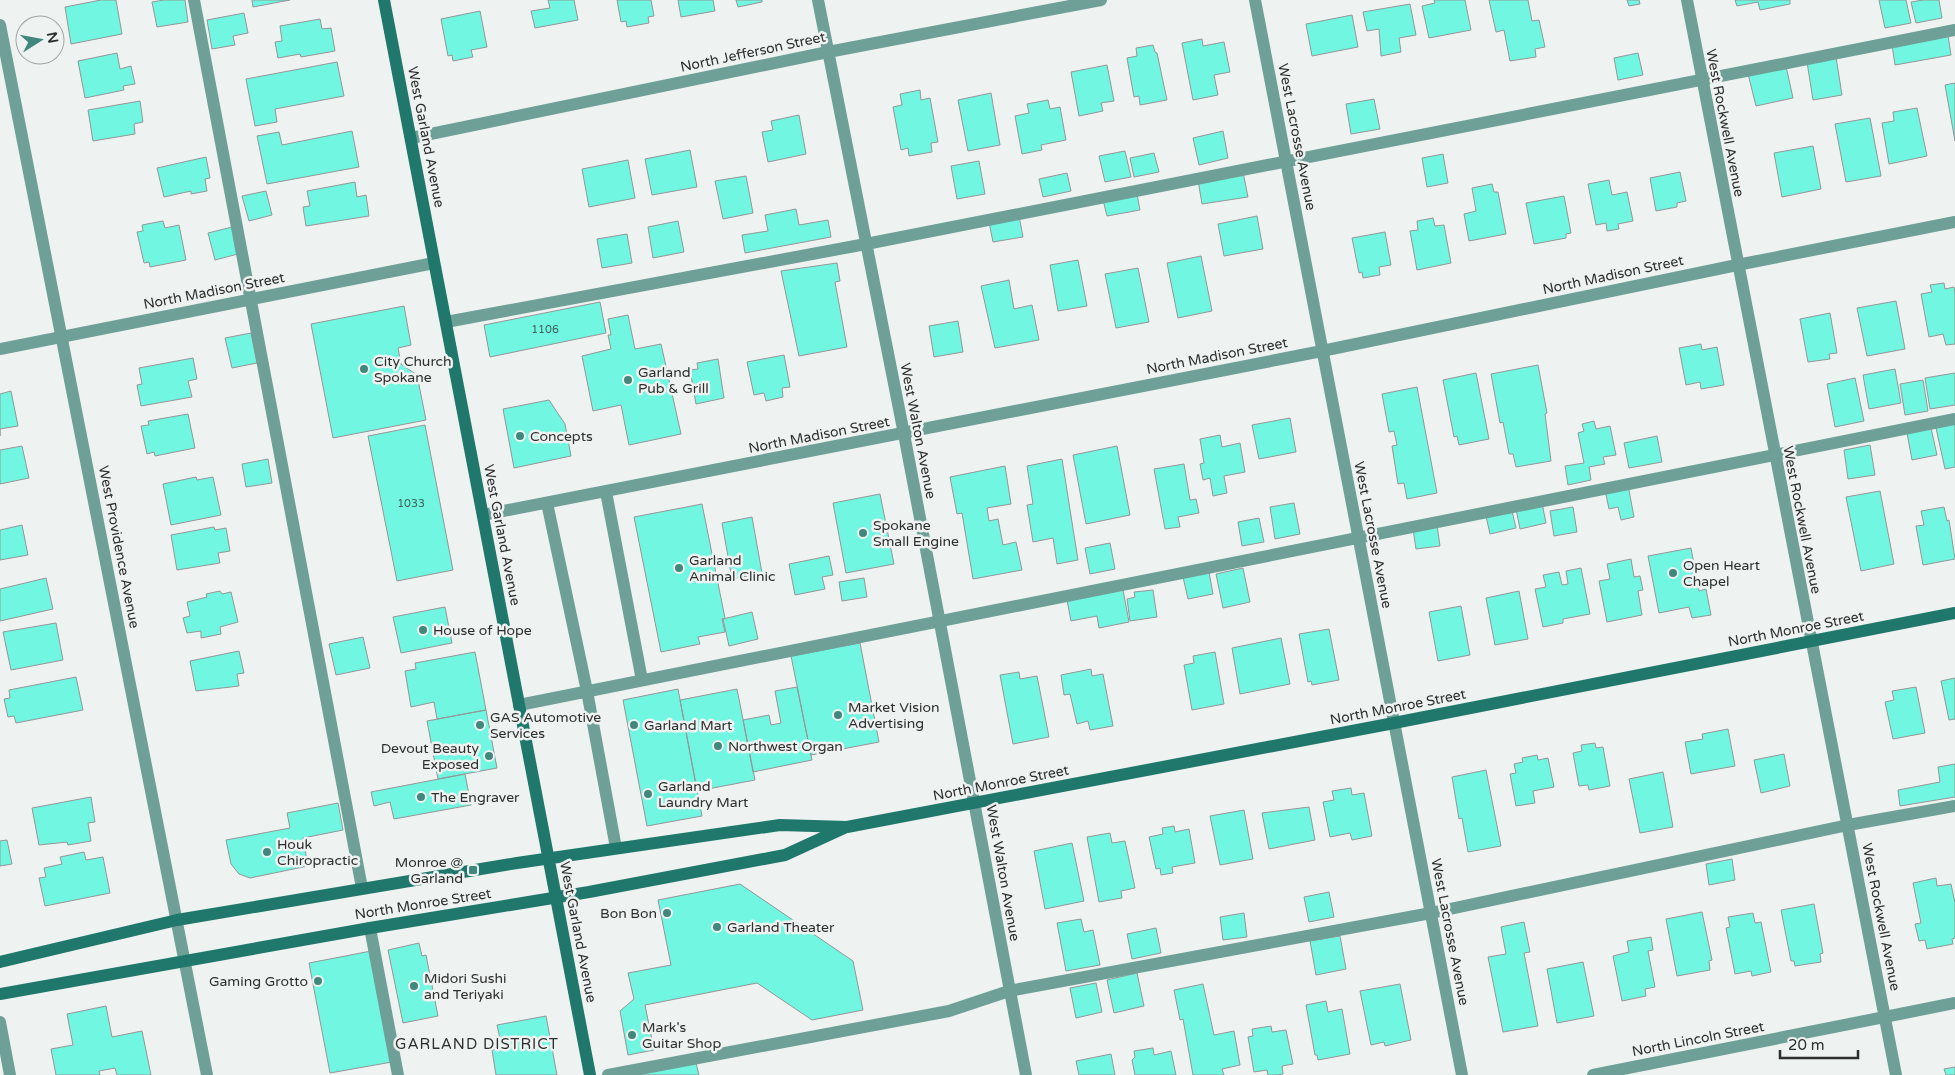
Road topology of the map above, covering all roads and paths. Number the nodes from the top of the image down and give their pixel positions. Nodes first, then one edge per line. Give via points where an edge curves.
1 (194, 0) edge
2 (384, 0) edge
3 (818, 0) edge
4 (1101, 0) edge
5 (1255, 0) edge
6 (1686, 0) edge
7 (0, 25) edge
8 (1955, 30) edge
9 (828, 52) junction
10 (1701, 80) junction
11 (411, 138) junction
12 (1286, 162) junction
13 (1955, 222) edge
14 (866, 244) junction
15 (434, 264) junction
16 (1737, 264) junction
17 (252, 299) junction
18 (446, 322) junction
19 (62, 336) junction
20 (0, 349) edge
21 (1322, 351) junction
22 (1955, 419) edge
23 (904, 434) junction
24 (1774, 454) junction
25 (606, 492) junction
26 (547, 503) junction
27 (483, 515) junction
28 (1358, 537) junction
29 (1955, 613) edge
30 (940, 621) junction
31 (1812, 641) junction
32 (642, 680) junction
33 (587, 692) junction
34 (519, 705) junction
35 (1394, 723) junction
36 (975, 803) junction
37 (1955, 806) edge
38 (1848, 825) junction
39 (847, 827) junction
40 (616, 848) junction
41 (549, 858) junction
42 (362, 888) junction
43 (556, 898) junction
44 (1431, 913) junction
45 (177, 920) junction
46 (370, 928) junction
47 (185, 960) junction
48 (0, 962) edge
49 (1009, 992) junction
50 (0, 994) edge
51 (1955, 1003) edge
52 (1885, 1018) junction
53 (0, 1022) edge
54 (10, 1075) edge
55 (207, 1075) edge
56 (398, 1075) edge
57 (590, 1075) edge
58 (608, 1075) edge
59 (1026, 1075) edge
60 (1462, 1075) edge
61 (1593, 1075) edge
62 (1896, 1075) edge

1 - 17 street
2 - 11 main road, West Garland Avenue
3 - 9 street, West Walton Avenue
4 - 9 street, North Jefferson Street
5 - 12 street, West Lacrosse Avenue
6 - 10 street, West Rockwell Avenue
7 - 19 street, West Providence Avenue
8 - 10 street
9 - 11 street, North Jefferson Street
9 - 14 street, West Walton Avenue
10 - 12 street
10 - 16 street, West Rockwell Avenue
11 - 15 main road, West Garland Avenue
12 - 14 street
12 - 21 street, West Lacrosse Avenue
13 - 16 street, North Madison Street
14 - 18 street
14 - 23 street, West Walton Avenue
15 - 17 street, North Madison Street
15 - 18 main road, West Garland Avenue
16 - 21 street, North Madison Street
16 - 24 street, West Rockwell Avenue
17 - 19 street, North Madison Street
17 - 42 street
18 - 27 main road, West Garland Avenue
19 - 20 street, North Madison Street
19 - 45 street, West Providence Avenue
21 - 23 street, North Madison Street
21 - 28 street, West Lacrosse Avenue
22 - 24 street
23 - 25 street, North Madison Street
23 - 30 street, West Walton Avenue
24 - 28 street
24 - 31 street, West Rockwell Avenue
25 - 26 street, North Madison Street
25 - 32 street
26 - 27 street, North Madison Street
26 - 33 street
27 - 34 main road, West Garland Avenue
28 - 30 street
28 - 35 street, West Lacrosse Avenue
29 - 31 main road, North Monroe Street
30 - 32 street
30 - 36 street, West Walton Avenue
31 - 35 main road, North Monroe Street
31 - 38 street, West Rockwell Avenue
32 - 33 street
33 - 34 street
33 - 40 street
34 - 41 main road, West Garland Avenue
35 - 36 main road, North Monroe Street
35 - 44 street, West Lacrosse Avenue
36 - 39 main road, North Monroe Street
36 - 49 street, West Walton Avenue
37 - 38 street
38 - 44 street
38 - 52 street, West Rockwell Avenue
39 - 40 main road, North Monroe Street via 780,824
39 - 43 main road, North Monroe Street via 785,855
40 - 41 main road, North Monroe Street
41 - 42 main road, North Monroe Street
41 - 43 main road, West Garland Avenue
42 - 45 main road, North Monroe Street
43 - 46 main road, North Monroe Street
43 - 57 main road, West Garland Avenue
44 - 49 street
44 - 60 street, West Lacrosse Avenue
45 - 47 street, West Providence Avenue
45 - 48 main road, North Monroe Street
46 - 47 main road, North Monroe Street
46 - 56 street
47 - 50 main road, North Monroe Street
47 - 55 street, West Providence Avenue
49 - 58 street via 949,1011
49 - 59 street, West Walton Avenue
51 - 52 street, North Lincoln Street
52 - 61 street, North Lincoln Street
52 - 62 street, West Rockwell Avenue
53 - 54 street

